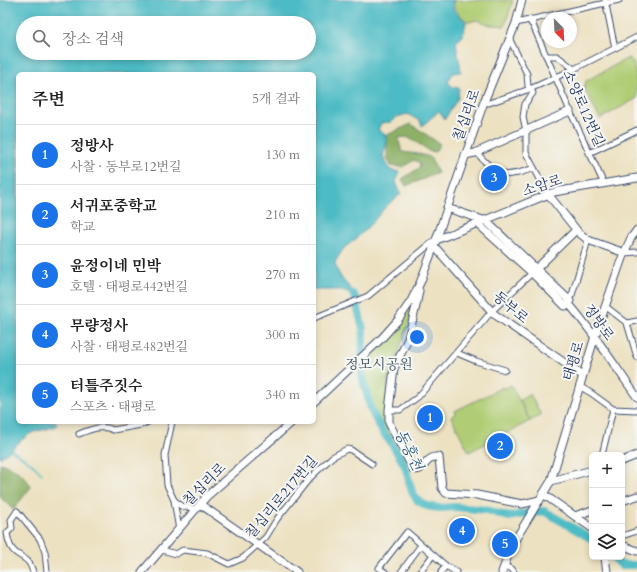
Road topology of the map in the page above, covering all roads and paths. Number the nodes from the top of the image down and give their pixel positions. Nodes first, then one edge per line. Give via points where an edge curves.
1 (522, 0) edge
2 (619, 0) edge
3 (605, 2) edge
4 (532, 22) junction
5 (516, 23) junction
6 (637, 38) edge
7 (510, 40) junction
8 (615, 48) junction
9 (546, 56) junction
10 (574, 69) junction
11 (556, 77) junction
12 (530, 89) junction
13 (484, 102) junction
14 (570, 111) junction
15 (526, 131) junction
16 (637, 131) edge
17 (477, 152) junction
18 (589, 152) junction
19 (465, 154) junction
20 (534, 168) junction
21 (637, 178) edge
22 (604, 184) junction
23 (548, 194) junction
24 (447, 208) junction
25 (486, 221) junction
26 (478, 224) junction
27 (576, 230) junction
28 (637, 230) edge
29 (588, 240) junction
30 (435, 243) junction
31 (637, 252) edge
32 (625, 253) junction
33 (534, 271) junction
34 (420, 283) junction
35 (569, 302) junction
36 (605, 306) junction
37 (492, 311) junction
38 (316, 317) edge
39 (637, 321) edge
40 (627, 323) junction
41 (594, 336) junction
42 (457, 353) junction
43 (637, 357) edge
44 (505, 370) dead end
45 (582, 375) junction
46 (579, 386) junction
47 (637, 397) edge
48 (316, 400) edge
49 (613, 409) junction
50 (390, 410) junction
51 (637, 410) edge
52 (143, 424) edge
53 (172, 424) edge
54 (290, 424) edge
55 (108, 425) edge
56 (79, 434) dead end
57 (603, 452) edge
58 (637, 455) edge
59 (625, 461) edge
60 (372, 464) dead end
61 (589, 471) edge
62 (551, 481) junction
63 (637, 496) edge
64 (540, 499) junction
65 (174, 500) junction
66 (625, 500) edge
67 (198, 506) junction
68 (589, 511) edge
69 (576, 516) junction
70 (589, 526) edge
71 (179, 530) junction
72 (637, 532) edge
73 (625, 535) edge
74 (258, 544) junction
75 (421, 545) junction
76 (625, 546) edge
77 (162, 550) junction
78 (637, 550) edge
79 (433, 555) junction
80 (605, 560) edge
81 (446, 566) junction
82 (503, 569) edge
83 (33, 572) edge
84 (47, 572) edge
85 (142, 572) edge
86 (297, 572) edge
87 (385, 572) edge
88 (401, 572) edge
89 (420, 572) edge
90 (441, 572) edge
91 (456, 572) edge
92 (514, 572) edge
93 (607, 572) edge

1 - 5 street, 칠십리로
2 - 3 street
3 - 4 street
3 - 8 street
4 - 5 street
4 - 9 street, 소양로12번길
5 - 7 street, 칠십리로
6 - 8 street
7 - 12 street via 527,74
7 - 13 street, 칠십리로
8 - 10 street
9 - 10 street via 557,56
9 - 11 street, 소양로12번길
10 - 11 street
11 - 12 street
11 - 14 street, 소양로12번길
12 - 13 street via 489,103
12 - 15 street via 533,93 526,104 523,117
13 - 19 street, 칠십리로
14 - 15 street
14 - 18 street, 소양로12번길
15 - 17 street
15 - 20 street via 526,153
16 - 18 street
17 - 19 street
17 - 20 street via 488,165 503,174 521,173
18 - 22 street, 소양로12번길
19 - 24 street, 칠십리로
20 - 23 street
21 - 22 street, 소암로
22 - 23 street, 소암로
23 - 25 street, 소암로
23 - 27 street
24 - 25 street
24 - 30 street, 칠십리로
25 - 26 street, 소암로
25 - 33 street, 정방로
26 - 30 street, 소암로
26 - 33 street, 정방로
27 - 29 street
27 - 33 street
28 - 32 street, 태평로
29 - 32 street
29 - 35 street
30 - 34 street, 칠십리로
30 - 37 street, 동부로
30 - 38 street via 368,296
31 - 32 street
32 - 36 street, 태평로
33 - 35 street, 정방로
33 - 37 street
34 - 48 street, 칠십리로 via 398,320
34 - 50 street via 408,339 394,368
35 - 41 street, 정방로
36 - 40 street
36 - 41 street, 태평로
37 - 42 street
37 - 45 street, 동부로
39 - 40 street
40 - 43 street
41 - 45 street, 태평로
41 - 47 street, 정방로
42 - 44 street via 476,362
42 - 50 street via 418,397 400,410
45 - 46 street, 태평로
46 - 49 street
46 - 62 street, 태평로
49 - 51 street
49 - 57 street
50 - 64 street via 389,423 413,469 421,469 429,459 439,457 442,488 446,493 477,495 522,504
52 - 55 street via 113,430
53 - 65 street via 165,455 167,485
54 - 67 street, 칠십리로 via 226,478
55 - 56 street
58 - 59 street
60 - 74 street, 칠십리로217번길 via 351,450 332,457 314,474 266,538
61 - 62 street
62 - 64 street, 태평로
63 - 66 street
64 - 69 street
64 - 82 street, 태평로 via 512,546
65 - 67 street via 182,506
65 - 71 street
67 - 71 street, 칠십리로
67 - 74 street
68 - 69 street
69 - 70 street
71 - 77 street, 칠십리로
72 - 73 street
74 - 77 street, 칠십리로217번길 via 243,558 229,564 207,553 183,550 176,554
74 - 86 street
75 - 79 street
75 - 87 street via 406,532 379,568
75 - 88 street
76 - 78 street
77 - 85 street, 칠십리로
79 - 81 street
79 - 89 street
80 - 93 street
81 - 90 street
81 - 91 street
82 - 92 street via 512,569
83 - 84 street via 28,560 16,553 8,541 7,533 12,528 11,520 17,511 40,539 45,552

